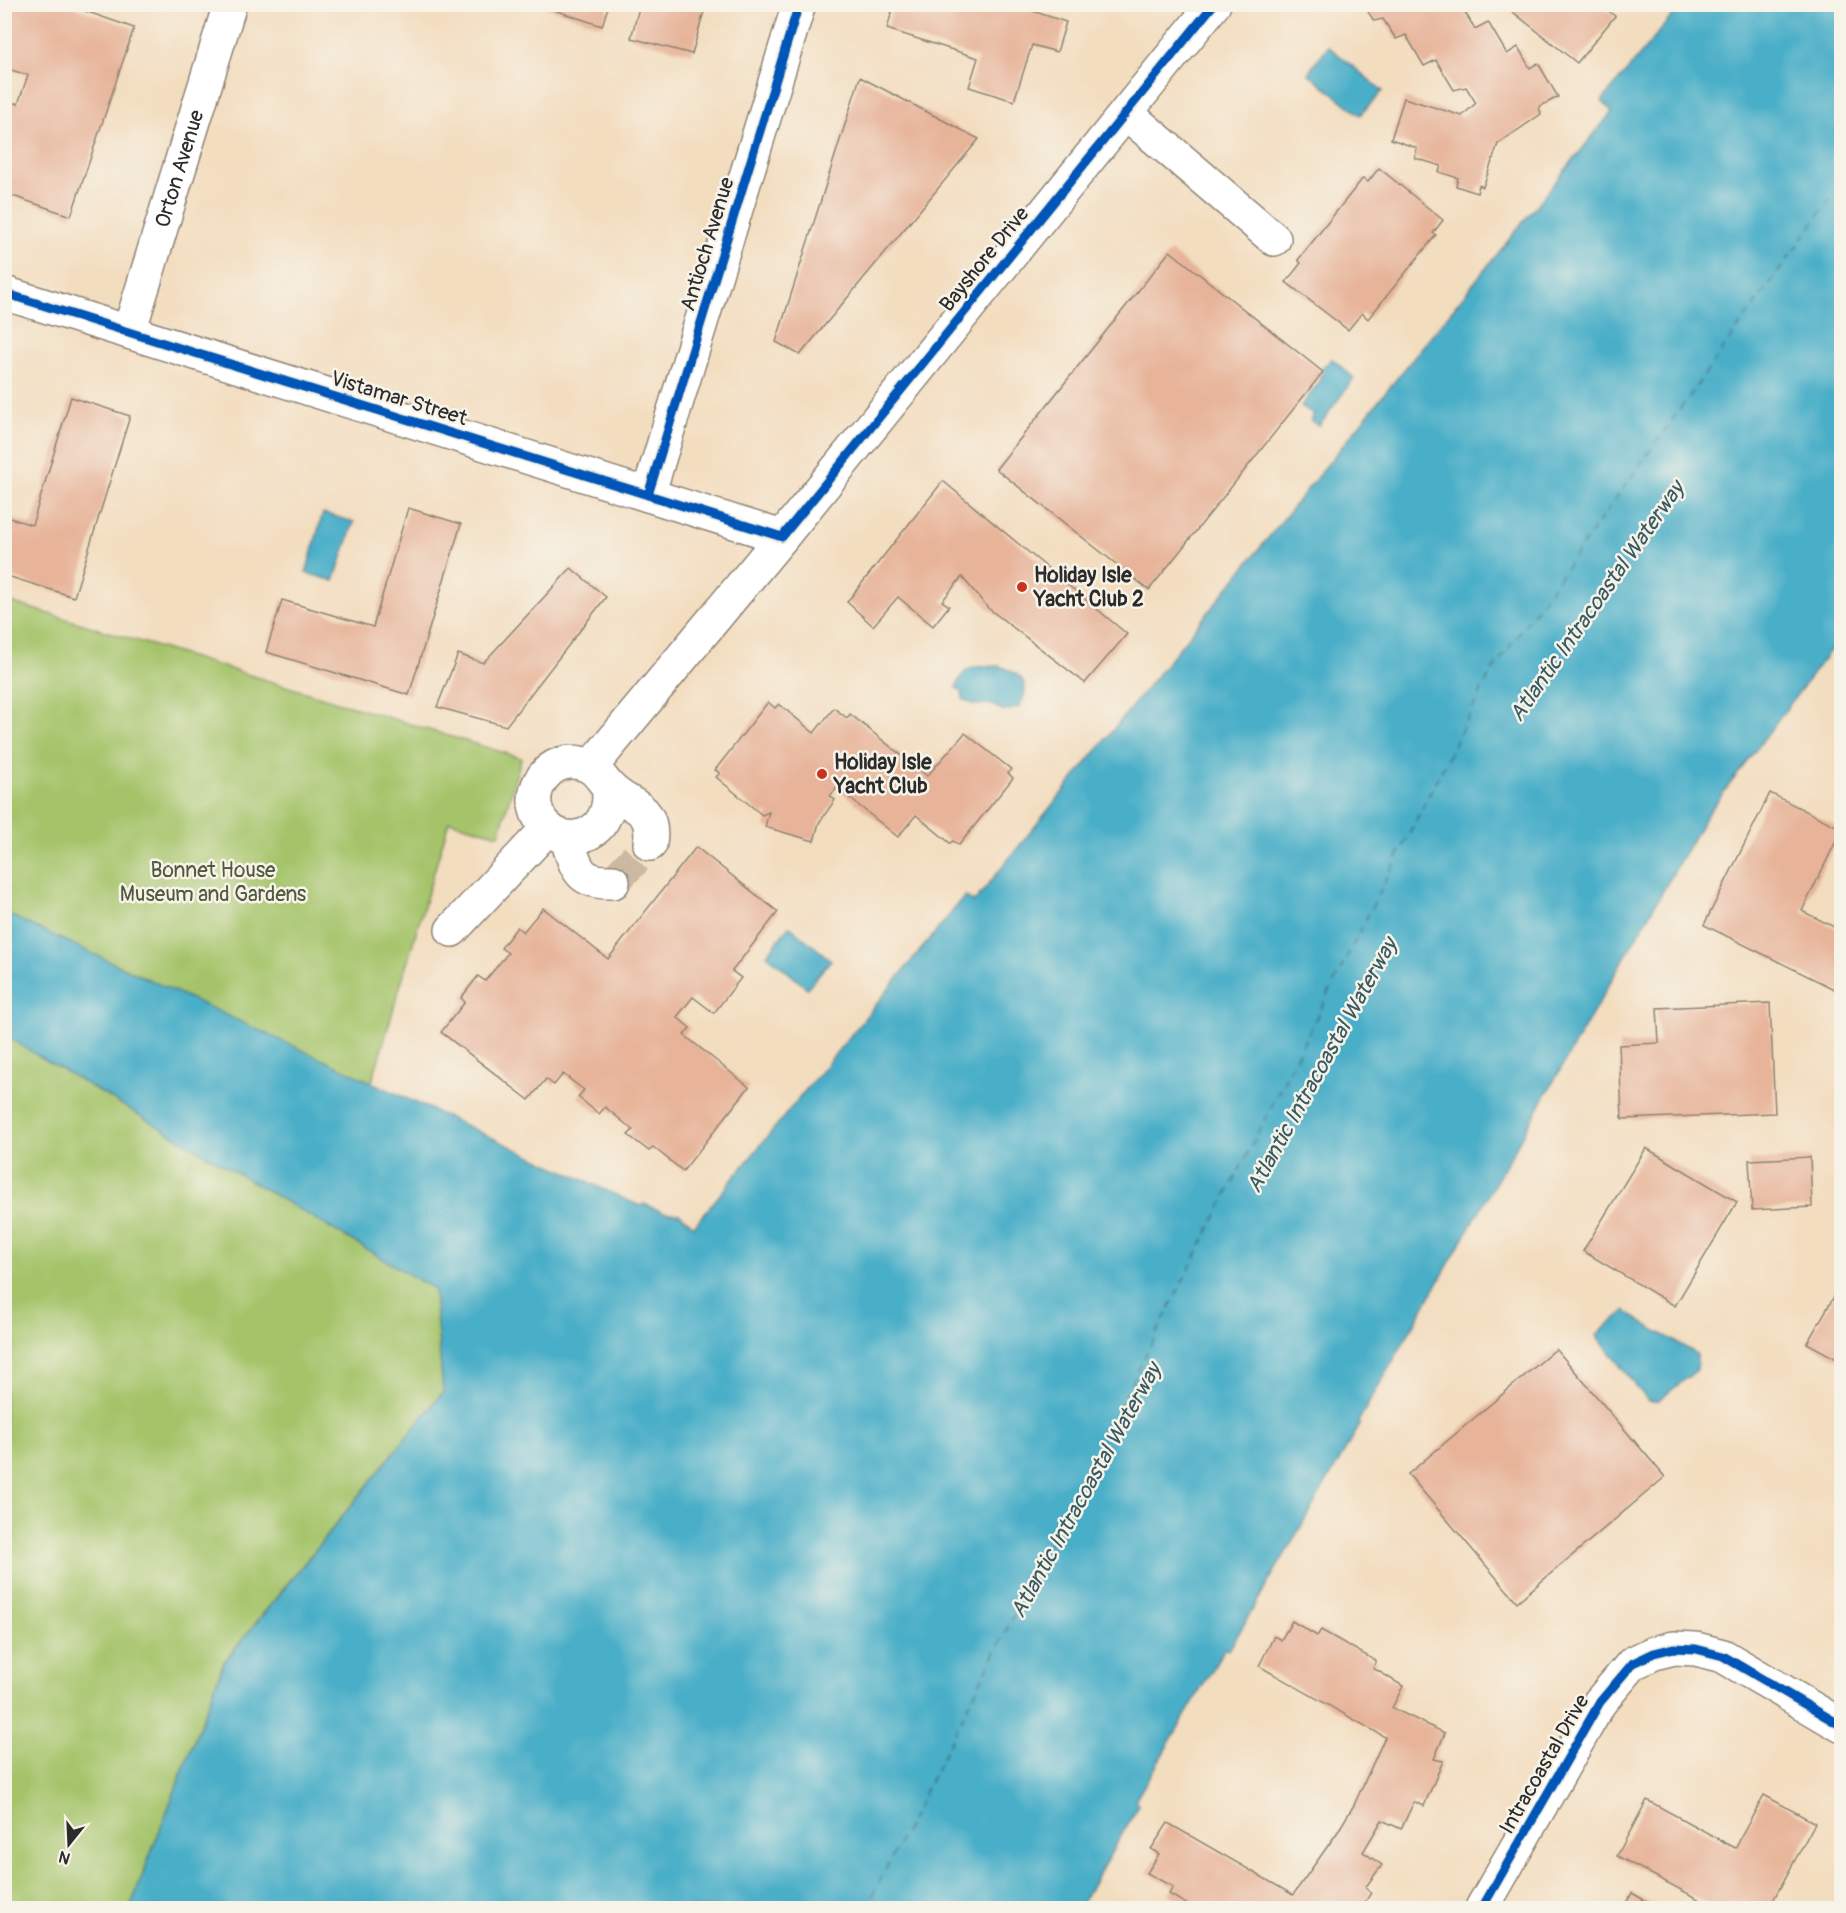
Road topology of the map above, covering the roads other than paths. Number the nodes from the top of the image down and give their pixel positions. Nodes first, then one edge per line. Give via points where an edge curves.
1 (231, 4) edge
2 (800, 4) edge
3 (1214, 4) edge
4 (1126, 113) junction
5 (1274, 239) dead end
6 (4, 293) edge
7 (129, 332) junction
8 (648, 495) junction
9 (782, 537) junction
10 (600, 777) junction
11 (557, 832) junction
12 (650, 844) dead end
13 (613, 882) dead end
14 (452, 930) dead end
15 (1842, 1726) edge
16 (1482, 1908) edge

1 - 7 street, Orton Avenue
2 - 8 street, Antioch Avenue
3 - 4 street, Bayshore Drive
4 - 5 street
4 - 9 street, Bayshore Drive
6 - 7 street, Vistamar Street
7 - 8 street, Vistamar Street
8 - 9 street, Vistamar Street
9 - 10 street, Bayshore Drive
10 - 11 street via 610,800 602,824 579,837
10 - 11 street via 579,762 556,765 546,772 535,792 535,804 538,815
10 - 12 street via 643,811 652,828
11 - 13 street via 579,873 595,882
11 - 14 street
15 - 16 street, Intracoastal Drive via 1723,1656 1674,1648 1654,1653 1633,1664 1600,1702

